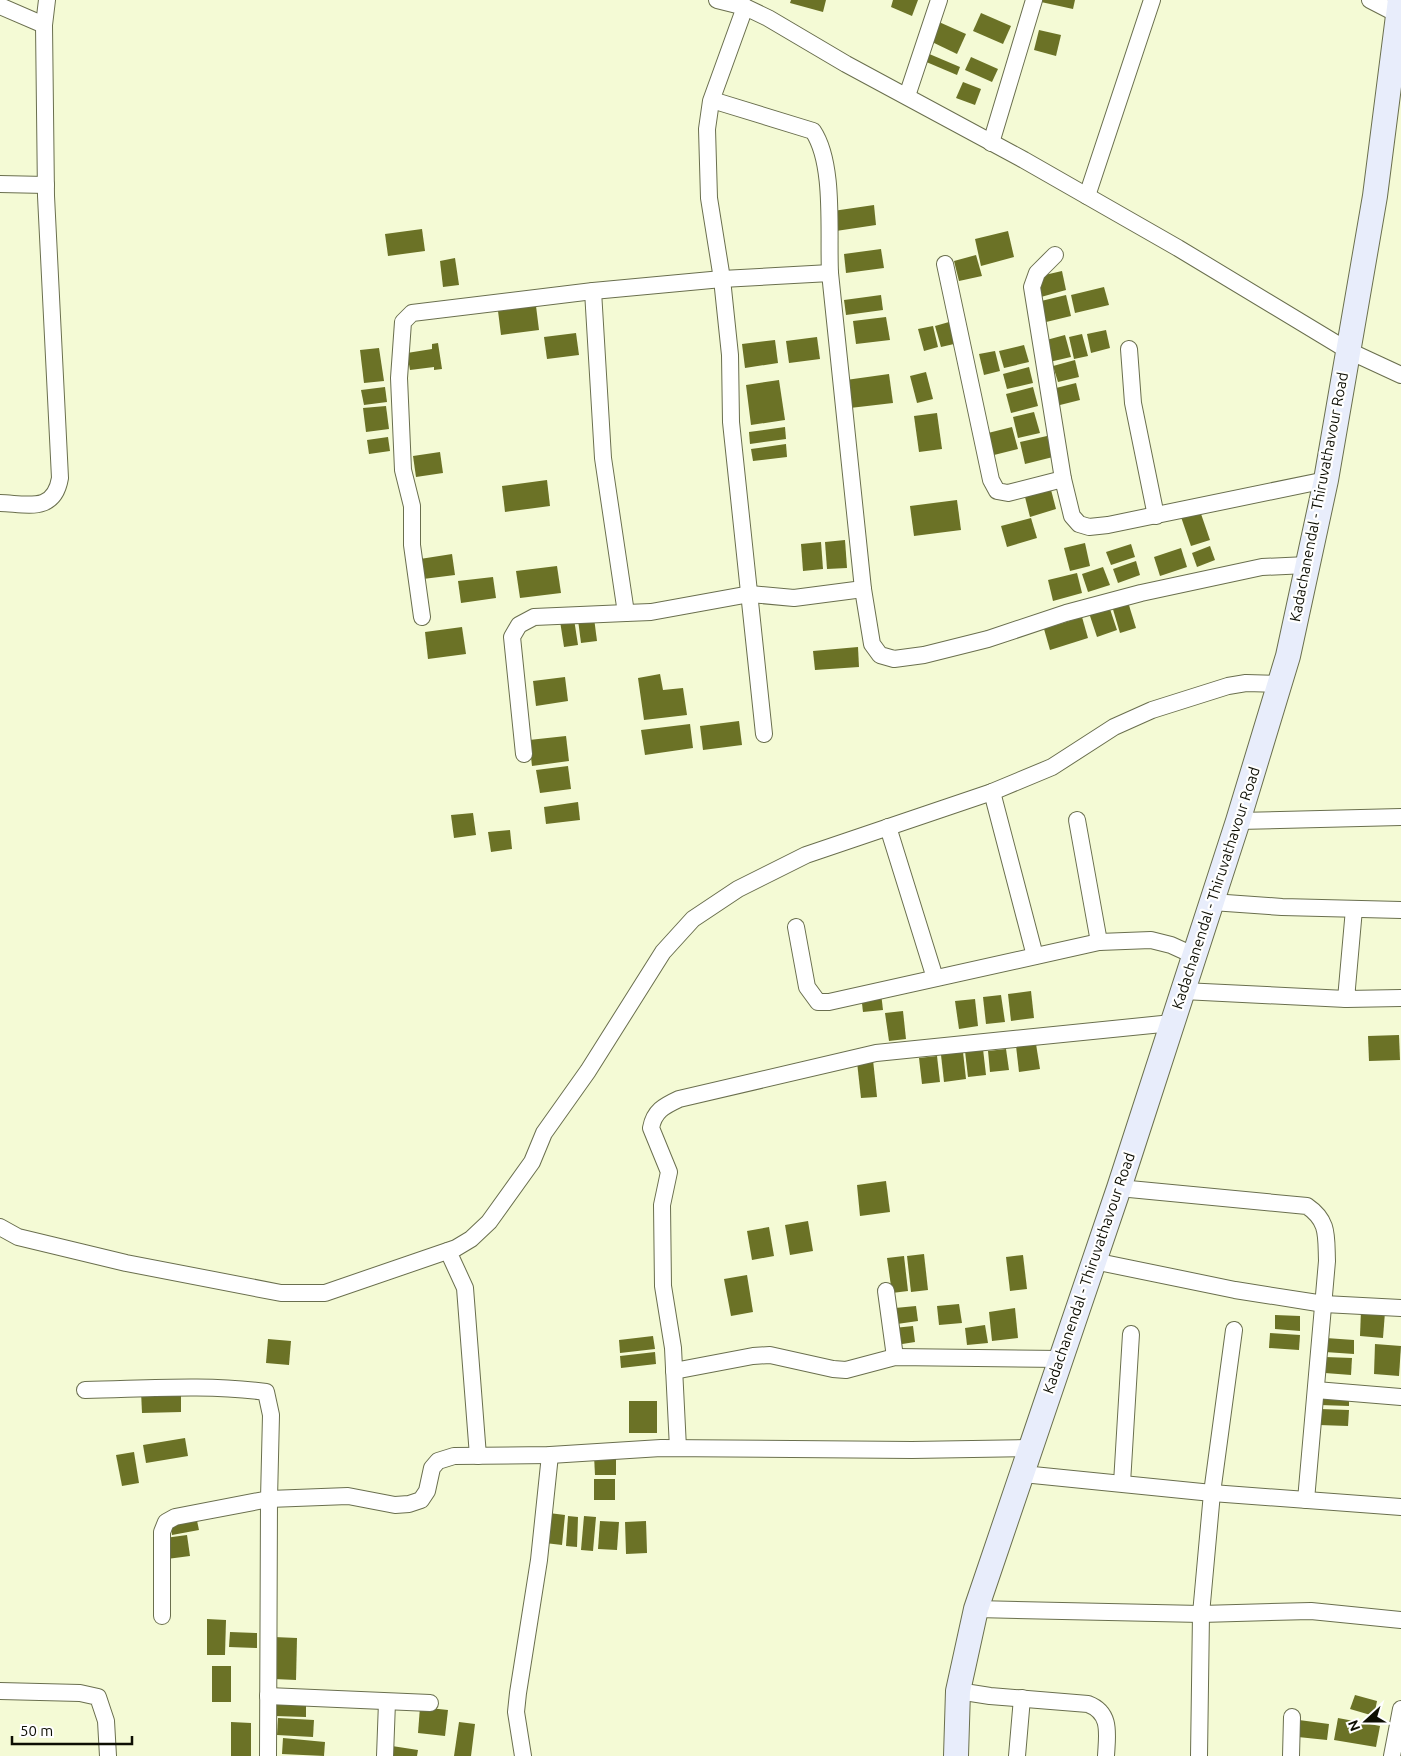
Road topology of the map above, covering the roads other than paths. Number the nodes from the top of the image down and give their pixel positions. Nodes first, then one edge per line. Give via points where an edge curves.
1 (47, 0) edge
2 (717, 0) edge
3 (939, 0) edge
4 (1034, 0) edge
5 (1152, 0) edge
6 (1370, 0) edge
7 (0, 6) edge
8 (745, 7) junction
9 (1400, 11) edge
10 (44, 26) junction
11 (907, 96) junction
12 (712, 100) junction
13 (991, 143) junction
14 (0, 184) edge
15 (46, 185) junction
16 (1087, 196) junction
17 (1055, 255) dead end
18 (945, 264) dead end
19 (830, 273) junction
20 (722, 279) junction
21 (593, 291) junction
22 (1129, 349) dead end
23 (1347, 350) junction
24 (1401, 375) edge
25 (1063, 479) junction
26 (1326, 480) junction
27 (0, 503) edge
28 (1156, 516) junction
29 (1307, 565) junction
30 (863, 589) junction
31 (750, 594) junction
32 (626, 613) junction
33 (422, 617) dead end
34 (1280, 684) junction
35 (764, 734) dead end
36 (524, 754) dead end
37 (992, 792) junction
38 (1401, 817) edge
39 (1077, 820) dead end
40 (1238, 822) junction
41 (888, 827) junction
42 (1212, 902) junction
43 (1354, 909) junction
44 (1401, 910) edge
45 (796, 927) dead end
46 (1099, 942) junction
47 (1193, 955) junction
48 (1035, 956) junction
49 (934, 978) junction
50 (1183, 991) junction
51 (1401, 998) edge
52 (1346, 999) junction
53 (1172, 1023) junction
54 (1119, 1188) junction
55 (0, 1227) edge
56 (448, 1251) junction
57 (1094, 1261) junction
58 (886, 1291) dead end
59 (1324, 1304) junction
60 (1401, 1308) edge
61 (1234, 1330) dead end
62 (1132, 1334) dead end
63 (895, 1357) junction
64 (1060, 1359) junction
65 (674, 1371) junction
66 (85, 1390) dead end
67 (1316, 1390) junction
68 (1401, 1397) edge
69 (678, 1448) junction
70 (1030, 1448) junction
71 (550, 1454) junction
72 (478, 1456) junction
73 (1023, 1474) junction
74 (1122, 1483) junction
75 (1212, 1493) junction
76 (269, 1499) junction
77 (1306, 1500) junction
78 (1401, 1507) edge
79 (976, 1609) junction
80 (1201, 1614) junction
81 (162, 1616) dead end
82 (1401, 1620) edge
83 (0, 1691) edge
84 (958, 1691) junction
85 (268, 1696) junction
86 (1022, 1698) junction
87 (387, 1702) junction
88 (430, 1703) dead end
89 (1401, 1709) edge
90 (1292, 1717) dead end
91 (108, 1756) edge
92 (268, 1756) edge
93 (385, 1756) edge
94 (523, 1756) edge
95 (956, 1756) edge
96 (1017, 1756) edge
97 (1106, 1756) edge
98 (1199, 1756) edge
99 (1291, 1756) edge
100 (1392, 1756) edge

1 - 10 street
2 - 8 street
3 - 11 street
4 - 13 street
5 - 16 street
6 - 9 street
7 - 10 street
8 - 11 street
8 - 12 street
9 - 23 main road, Kadachanendal - Thiruvathavour Road via 1375,196
10 - 15 street
11 - 13 street
12 - 19 street via 813,131 826,161
12 - 20 street via 707,129 709,198
13 - 16 street
14 - 15 street
15 - 27 street via 60,478 52,499 43,504
16 - 23 street
17 - 25 street via 1037,273 1032,287
18 - 25 street via 991,480 997,490 1008,493
19 - 20 street
19 - 30 street
20 - 21 street
20 - 31 street via 730,355 732,432
21 - 32 street via 603,458
21 - 33 street via 412,313 403,322 399,378 403,470 412,506 412,545
22 - 28 street via 1133,403
23 - 24 street
23 - 26 main road, Kadachanendal - Thiruvathavour Road
25 - 28 street via 1072,516 1079,524 1089,527
26 - 28 street
26 - 29 main road, Kadachanendal - Thiruvathavour Road
29 - 30 street via 1262,567 1141,593 988,639 894,659 880,656 872,644
29 - 34 main road, Kadachanendal - Thiruvathavour Road
30 - 31 street via 794,598
31 - 32 street via 651,612
31 - 35 street
32 - 36 street via 534,617 519,625 512,637
34 - 37 street via 1228,686 1152,710 1106,732 1052,767
34 - 40 main road, Kadachanendal - Thiruvathavour Road
37 - 41 street
37 - 48 street
38 - 40 street
39 - 46 street
40 - 42 main road, Kadachanendal - Thiruvathavour Road
41 - 49 street
41 - 56 street via 806,855 738,889 693,919 663,952 588,1071 544,1133 532,1162 488,1222 471,1239
42 - 43 street
42 - 47 main road, Kadachanendal - Thiruvathavour Road
43 - 44 street
43 - 52 street
45 - 49 street via 806,987 818,1002
46 - 47 street via 1151,940
46 - 48 street
47 - 50 main road, Kadachanendal - Thiruvathavour Road
48 - 49 street
50 - 52 street
50 - 53 main road, Kadachanendal - Thiruvathavour Road
51 - 52 street
53 - 54 main road, Kadachanendal - Thiruvathavour Road
53 - 65 street via 876,1053 665,1105 657,1112 651,1128 669,1172 662,1205 664,1286
54 - 57 main road, Kadachanendal - Thiruvathavour Road
54 - 59 street via 1307,1206 1325,1225
55 - 56 street via 18,1237 126,1263 281,1293 325,1293
56 - 72 street via 465,1288
57 - 59 street via 1235,1290
57 - 64 main road, Kadachanendal - Thiruvathavour Road
58 - 63 street
59 - 60 street
59 - 67 street
61 - 75 street
62 - 74 street
63 - 64 street
63 - 65 street via 846,1370 754,1356
64 - 70 main road, Kadachanendal - Thiruvathavour Road
65 - 69 street
66 - 76 street via 183,1388 266,1392 271,1415
67 - 68 street
67 - 77 street
69 - 70 street
69 - 71 street
70 - 73 main road, Kadachanendal - Thiruvathavour Road
71 - 72 street
71 - 94 street via 539,1560 516,1712
72 - 76 street via 454,1456 438,1461 432,1468 427,1491 421,1500 409,1504 395,1505 348,1496
73 - 74 street
73 - 79 main road, Kadachanendal - Thiruvathavour Road
74 - 75 street
75 - 77 street
75 - 80 street
76 - 81 street via 184,1514 166,1522 162,1532
76 - 85 street
77 - 78 street
79 - 80 street
79 - 84 main road, Kadachanendal - Thiruvathavour Road
80 - 82 street via 1311,1611
80 - 98 street
83 - 91 street via 80,1693 98,1697 106,1721
84 - 86 street
84 - 95 main road, Kadachanendal - Thiruvathavour Road
85 - 87 street
85 - 92 street
86 - 96 street
86 - 97 street via 1097,1707 1104,1714 1107,1728
87 - 88 street
87 - 93 street
89 - 100 street
90 - 99 street

